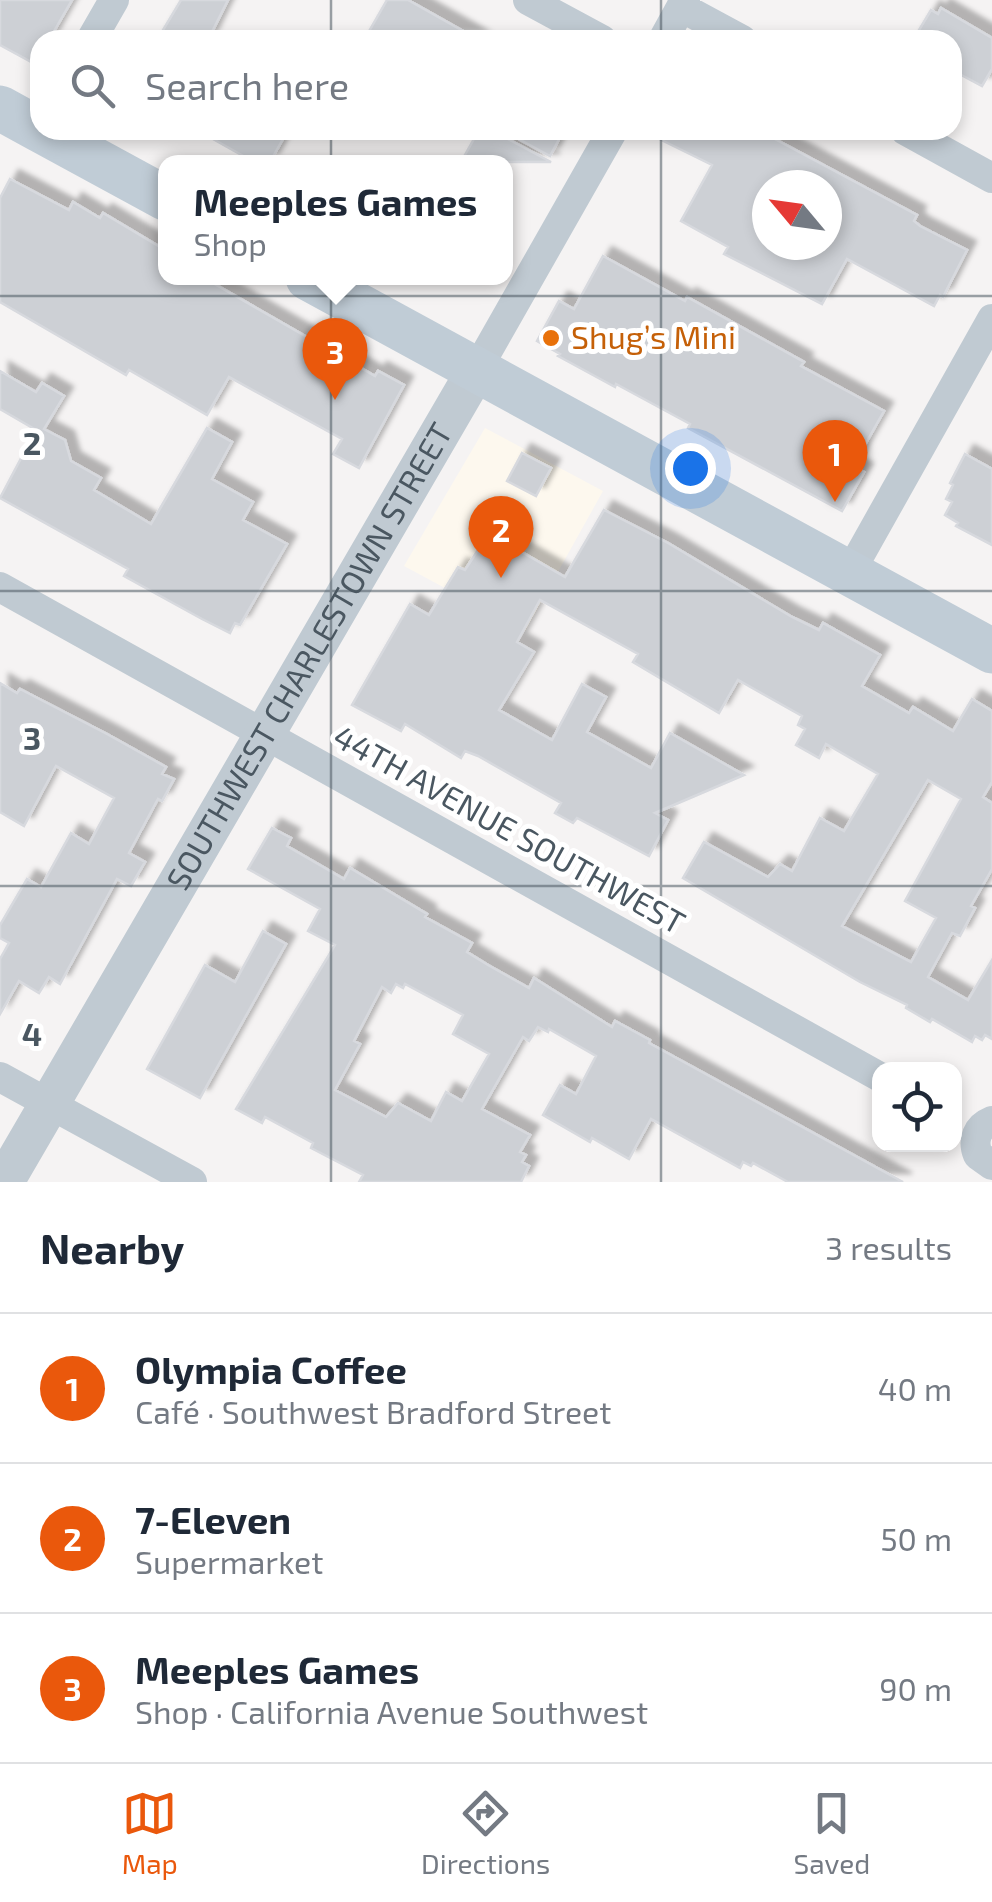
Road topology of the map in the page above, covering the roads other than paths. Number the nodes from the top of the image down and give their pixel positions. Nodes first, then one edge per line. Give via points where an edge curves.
1 (114, 0) edge
2 (528, 0) edge
3 (683, 3) edge
4 (97, 30) edge
5 (584, 30) edge
6 (668, 30) edge
7 (726, 30) edge
8 (0, 108) edge
9 (30, 124) edge
10 (59, 140) edge
11 (606, 140) edge
12 (923, 140) edge
13 (992, 178) edge
14 (158, 194) edge
15 (321, 285) edge
16 (992, 319) edge
17 (476, 370) junction
18 (850, 574) junction
19 (0, 587) edge
20 (992, 652) edge
21 (262, 733) junction
22 (872, 1073) edge
23 (0, 1076) edge
24 (50, 1104) junction
25 (4, 1182) edge
26 (192, 1182) edge

1 - 4 street
2 - 5 street
3 - 6 street
3 - 7 street
8 - 9 main road
10 - 14 main road
11 - 17 street, SOUTHWEST CHARLESTOWN STREET
12 - 13 street
15 - 17 main road
16 - 18 street
17 - 18 main road
17 - 21 street, SOUTHWEST CHARLESTOWN STREET
18 - 20 main road
19 - 21 street, 44TH AVENUE SOUTHWEST
21 - 22 street, 44TH AVENUE SOUTHWEST
21 - 24 street, SOUTHWEST CHARLESTOWN STREET
23 - 24 street
24 - 25 street, SOUTHWEST CHARLESTOWN STREET
24 - 26 street

